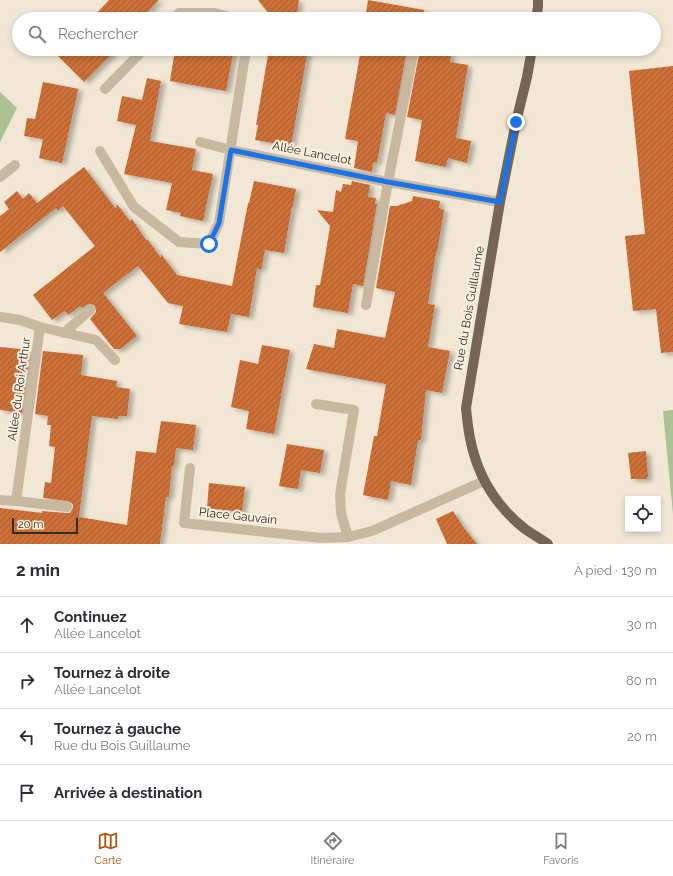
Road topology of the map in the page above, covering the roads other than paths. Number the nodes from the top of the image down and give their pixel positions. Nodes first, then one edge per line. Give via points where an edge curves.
1 (538, 0) edge
2 (537, 12) edge
3 (137, 56) edge
4 (245, 56) edge
5 (413, 56) edge
6 (531, 56) edge
7 (105, 89) dead end
8 (200, 142) dead end
9 (231, 150) junction
10 (100, 151) dead end
11 (15, 166) dead end
12 (0, 177) edge
13 (388, 182) junction
14 (500, 202) junction
15 (366, 306) dead end
16 (90, 310) dead end
17 (0, 317) edge
18 (40, 327) junction
19 (64, 333) junction
20 (115, 360) dead end
21 (316, 404) dead end
22 (190, 468) dead end
23 (484, 481) junction
24 (0, 500) edge
25 (16, 501) junction
26 (67, 507) dead end
27 (348, 537) junction
28 (320, 541) edge
29 (548, 544) edge

1 - 2 main road
3 - 7 street
4 - 9 street
5 - 13 street
6 - 14 main road, Rue du Bois Guillaume
8 - 9 street, Allée Lancelot
9 - 10 street via 219,223 209,244 179,242 134,207
9 - 13 street, Allée Lancelot
11 - 12 street
13 - 14 street, Allée Lancelot
13 - 15 street
14 - 23 main road, Rue du Bois Guillaume via 466,408 470,439
16 - 19 street
17 - 18 street, Allée du Roi Arthur
18 - 19 street, Allée du Roi Arthur
18 - 25 street, Allée du Roi Arthur
19 - 20 street, Allée du Roi Arthur via 96,340
21 - 27 street via 354,410 340,494 341,513
22 - 28 street, Place Gauvain via 184,523
23 - 27 street, Place Gauvain via 372,532
23 - 29 main road, Rue du Bois Guillaume via 496,500 511,516
24 - 25 street
25 - 26 street
27 - 28 street, Place Gauvain

